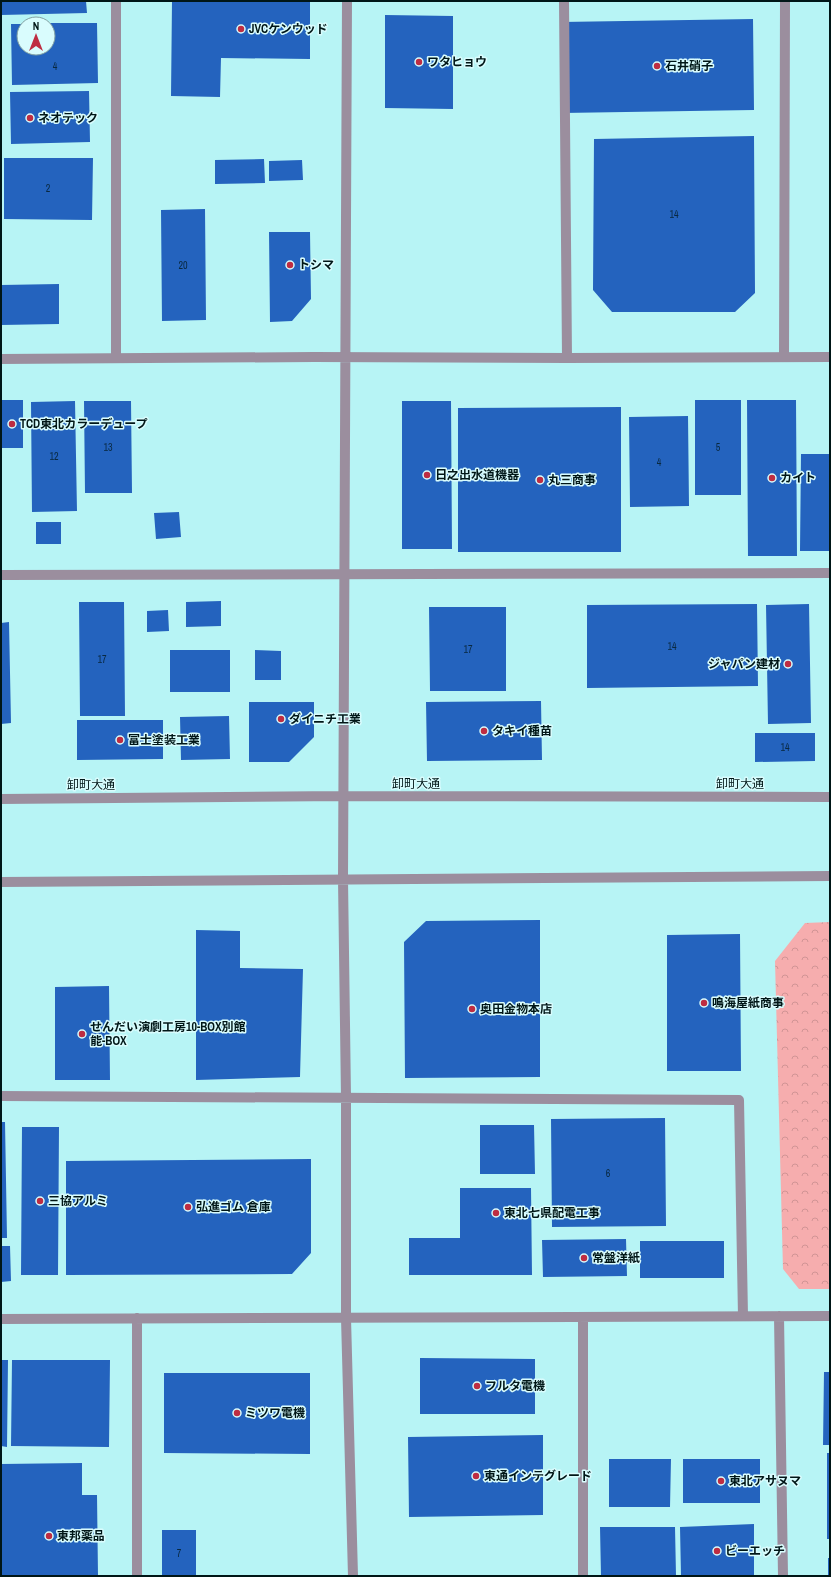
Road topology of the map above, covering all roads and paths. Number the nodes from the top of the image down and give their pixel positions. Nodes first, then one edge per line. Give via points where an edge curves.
1 (116, 1) edge
2 (347, 1) edge
3 (564, 1) edge
4 (785, 1) edge
5 (346, 357) junction
6 (784, 357) junction
7 (830, 357) edge
8 (116, 358) junction
9 (567, 358) junction
10 (1, 359) edge
11 (830, 573) edge
12 (345, 574) junction
13 (1, 575) edge
14 (344, 796) junction
15 (830, 797) edge
16 (1, 799) edge
17 (830, 876) edge
18 (343, 879) junction
19 (1, 882) edge
20 (1, 1096) edge
21 (346, 1097) junction
22 (744, 1316) junction
23 (779, 1316) junction
24 (830, 1316) edge
25 (583, 1317) junction
26 (137, 1318) junction
27 (346, 1318) junction
28 (1, 1319) edge
29 (137, 1576) edge
30 (353, 1576) edge
31 (583, 1576) edge
32 (783, 1576) edge

1 - 8 street
2 - 5 street
3 - 9 street
4 - 6 street
5 - 8 street
5 - 9 street
5 - 12 street
6 - 7 street
6 - 9 street
8 - 10 street
11 - 12 street
12 - 13 street
12 - 14 street
14 - 15 street, 卸町大通
14 - 16 street, 卸町大通
14 - 18 street
17 - 18 street
18 - 19 street
18 - 21 street
20 - 21 street
21 - 22 street via 739,1100
21 - 27 street
22 - 23 street
22 - 25 street
23 - 24 street
23 - 32 street
25 - 27 street
25 - 31 street
26 - 27 street
26 - 28 street
26 - 29 street
27 - 30 street

